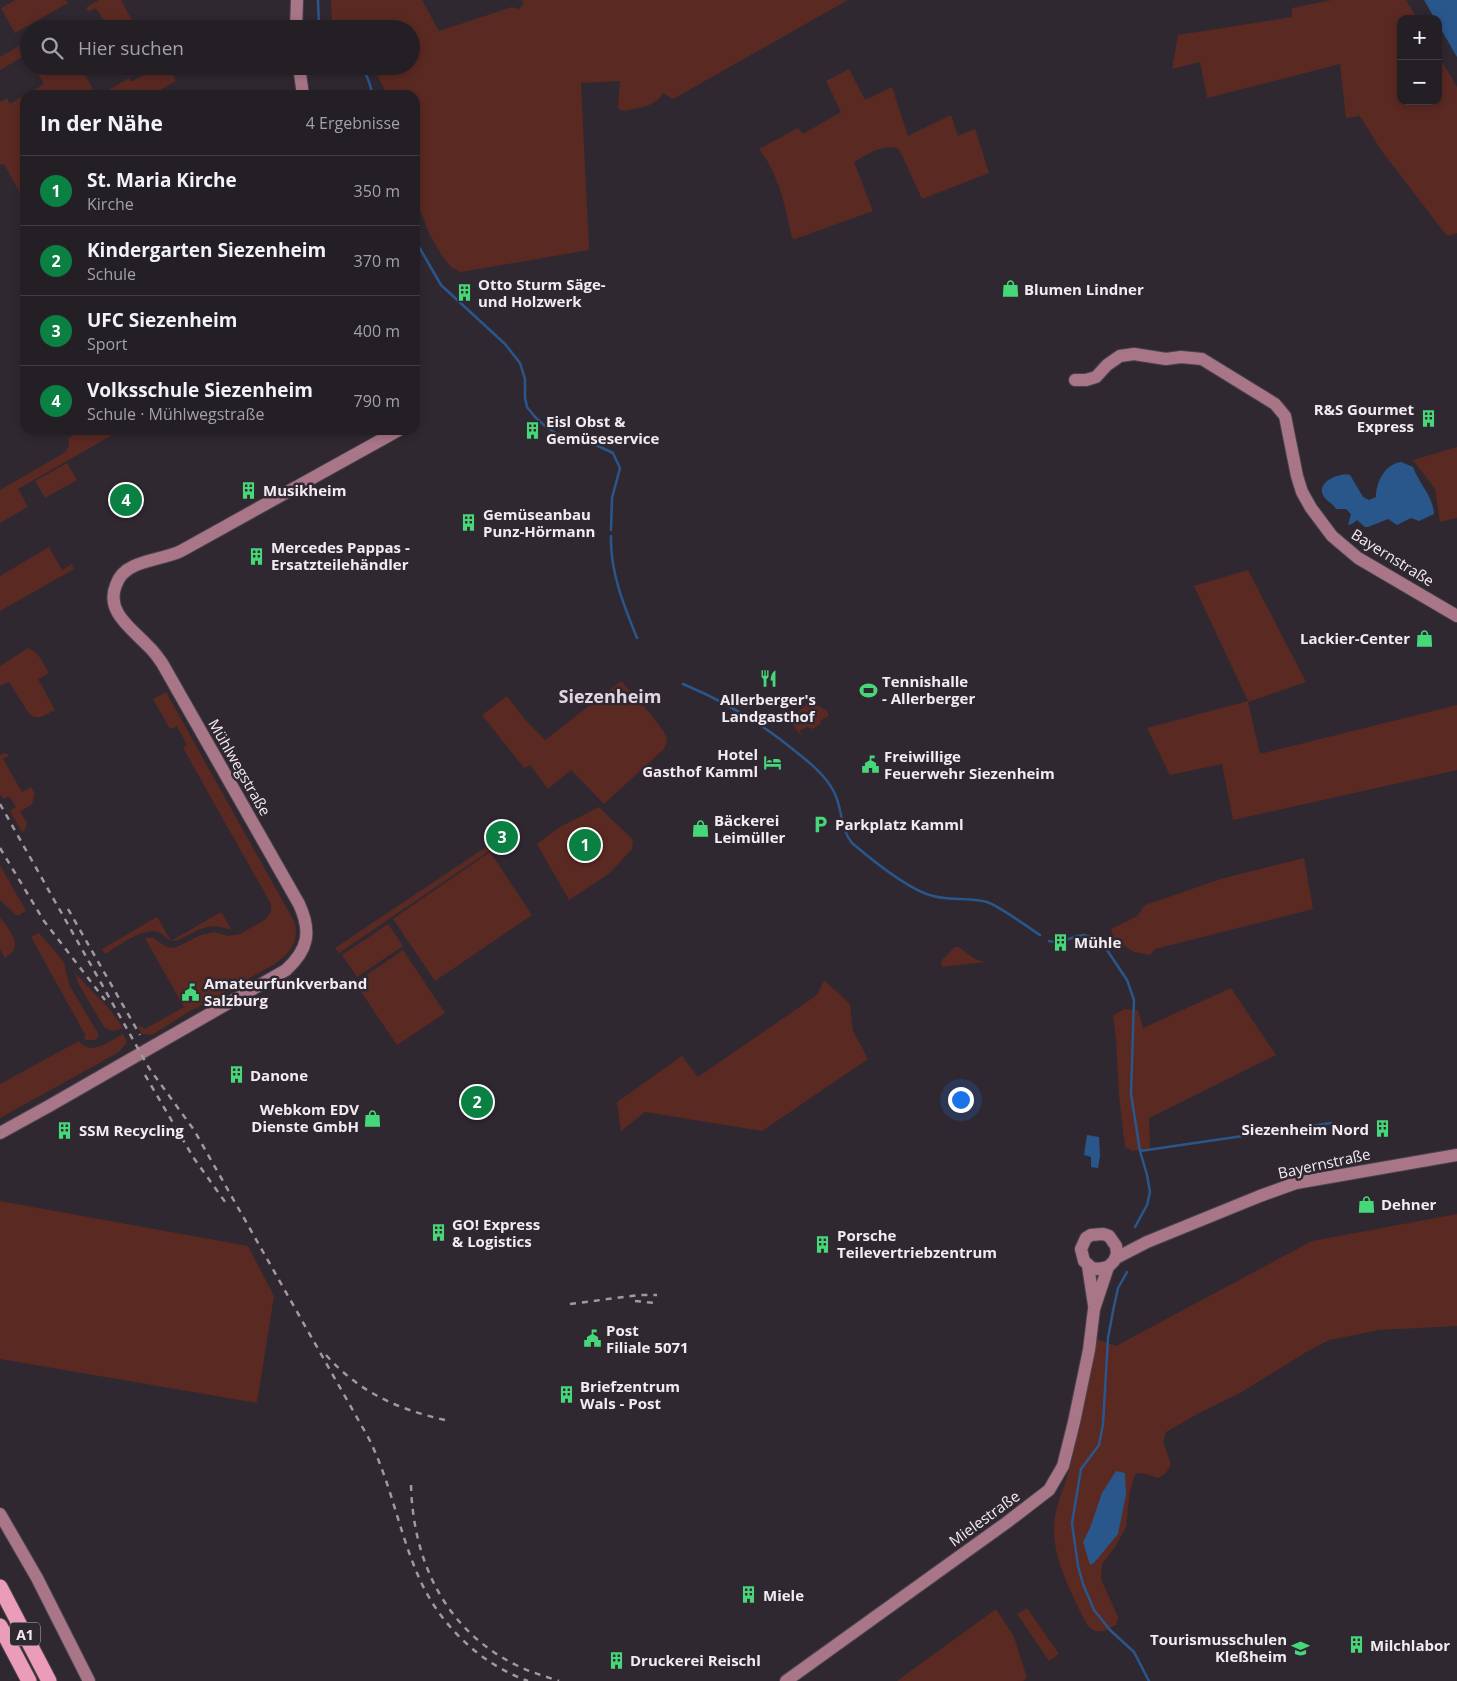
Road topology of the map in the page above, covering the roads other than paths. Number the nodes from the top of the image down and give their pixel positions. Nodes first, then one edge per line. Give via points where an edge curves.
1 (297, 0) edge
2 (296, 20) edge
3 (301, 75) edge
4 (302, 90) edge
5 (1075, 380) dead end
6 (390, 435) edge
7 (1457, 616) edge
8 (0, 1133) edge
9 (1457, 1155) edge
10 (1113, 1257) junction
11 (1088, 1266) junction
12 (1094, 1310) junction
13 (0, 1514) edge
14 (0, 1587) edge
15 (0, 1626) edge
16 (29, 1681) edge
17 (49, 1681) edge
18 (89, 1681) edge
19 (786, 1681) edge

1 - 2 street
3 - 4 street
5 - 7 street, Bayernstraße via 1096,377 1120,356 1134,354 1166,359 1202,359 1275,404 1285,416 1302,492 1332,536 1358,558
6 - 8 street, Mühlwegstraße via 181,551 132,566 124,572 114,590 116,610 162,663 299,904 307,930 305,946 298,960 286,970
9 - 10 street, Bayernstraße via 1296,1183
10 - 11 street via 1098,1270
10 - 11 street, Mielestraße via 1109,1236 1091,1235 1082,1244 1081,1256
10 - 12 street, Mielestraße
11 - 12 street, Mielestraße
12 - 19 street, Mielestraße via 1072,1432 1063,1466 1049,1490
13 - 18 street via 37,1578
14 - 17 highway, A1
15 - 16 highway, A1

